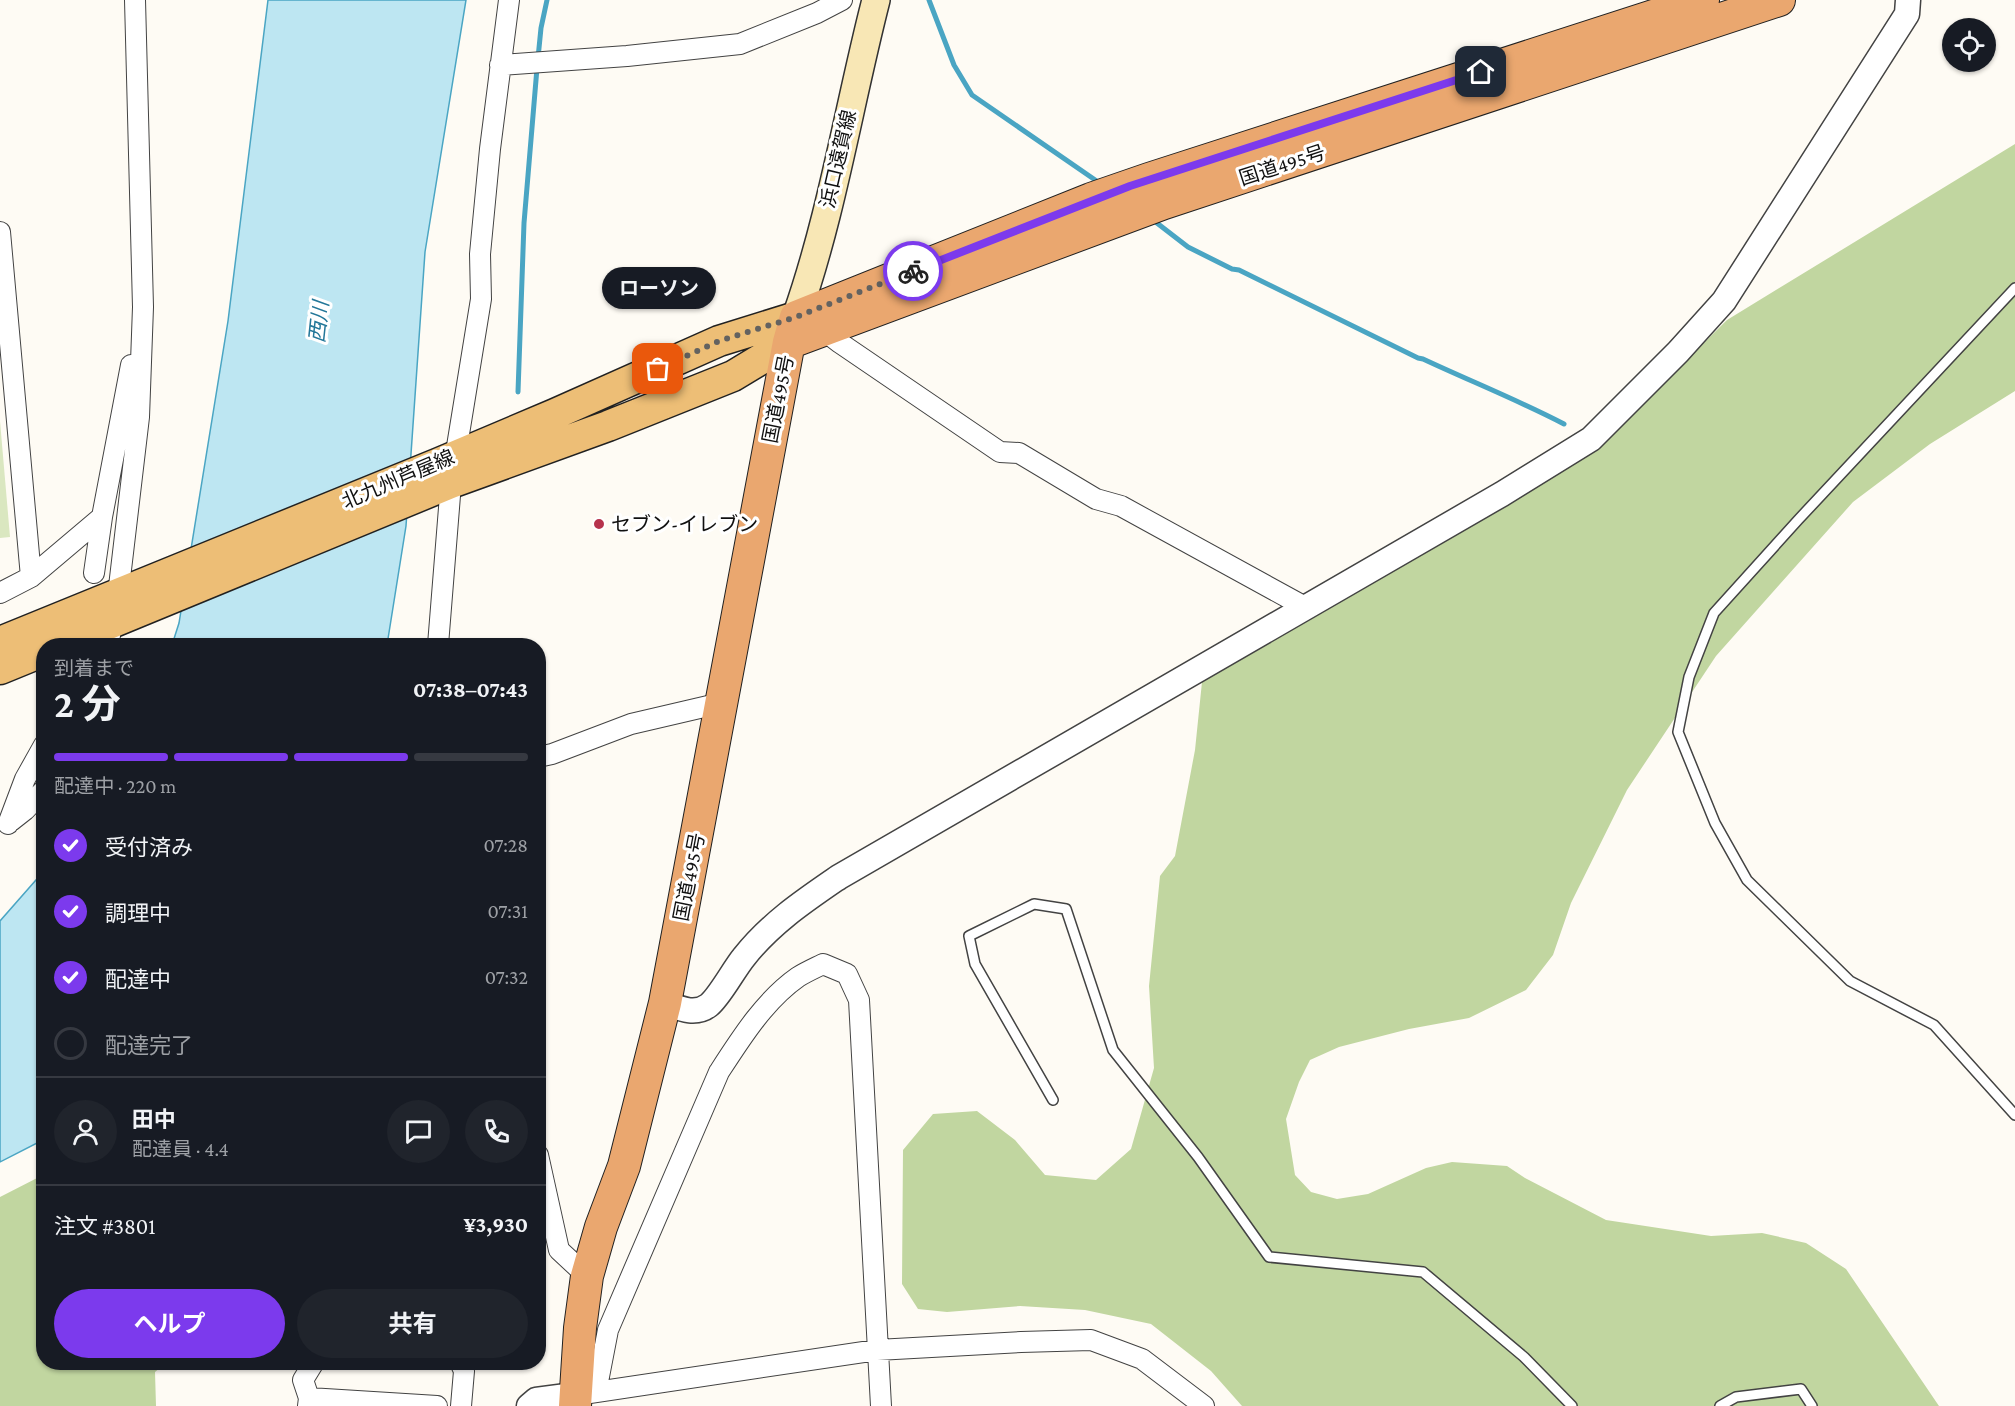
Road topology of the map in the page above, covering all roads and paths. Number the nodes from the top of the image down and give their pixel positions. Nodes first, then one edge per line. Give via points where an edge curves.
1 (135, 0) edge
2 (508, 0) edge
3 (842, 0) edge
4 (876, 0) edge
5 (1703, 0) edge
6 (1779, 0) edge
7 (1912, 5) edge
8 (500, 65) junction
9 (1156, 191) junction
10 (0, 232) edge
11 (2015, 288) edge
12 (143, 307) junction
13 (803, 330) junction
14 (444, 473) junction
15 (102, 517) junction
16 (94, 573) dead end
17 (31, 577) junction
18 (0, 593) edge
19 (1305, 607) junction
20 (120, 613) edge
21 (72, 638) edge
22 (438, 638) edge
23 (0, 642) edge
24 (36, 654) edge
25 (0, 669) edge
26 (721, 703) junction
27 (546, 755) edge
28 (36, 759) edge
29 (36, 798) edge
30 (4, 827) edge
31 (665, 1003) junction
32 (1053, 1100) dead end
33 (2015, 1114) edge
34 (546, 1191) edge
35 (587, 1276) junction
36 (877, 1350) junction
37 (309, 1370) edge
38 (464, 1370) edge
39 (582, 1398) edge
40 (308, 1402) edge
41 (437, 1406) edge
42 (461, 1406) edge
43 (529, 1406) edge
44 (881, 1406) edge
45 (1204, 1406) edge
46 (1572, 1406) edge
47 (1720, 1406) edge
48 (1812, 1406) edge

1 - 12 street
2 - 8 street
3 - 8 street via 740,44
4 - 13 main road, 浜口遠賀線
5 - 9 highway, 国道495号
6 - 9 highway, 国道495号
7 - 19 street via 1724,301 1591,439
8 - 14 street via 480,254 482,299
9 - 13 highway, 国道495号 via 1109,225
9 - 13 highway, 国道495号 via 1091,199
10 - 17 street
11 - 33 lane via 1714,613 1689,677 1678,732 1715,823 1747,880 1850,981 1934,1025
12 - 15 street
12 - 20 street via 139,417
13 - 14 main road, 北九州芦屋線 via 733,376 608,426
13 - 19 street via 840,344 1000,452 1019,453 1096,499 1121,506
13 - 26 highway, 国道495号
14 - 20 main road, 北九州芦屋線
14 - 22 street
15 - 16 street
15 - 17 street
17 - 18 street
19 - 31 street via 839,877 769,929 708,1005 691,1011
20 - 21 main road, 北九州芦屋線
20 - 23 main road, 北九州芦屋線
24 - 25 main road
26 - 27 street via 631,724
26 - 31 highway, 国道495号
28 - 30 street
29 - 30 street
31 - 35 highway, 国道495号 via 624,1166
32 - 46 lane via 975,964 969,936 1034,904 1066,909 1113,1050 1198,1157 1269,1257 1423,1272 1524,1357
34 - 35 street via 559,1250
35 - 39 highway, 国道495号
36 - 39 street
36 - 39 street via 859,1000 847,974 823,964 798,978 773,1000 743,1034 719,1071
36 - 44 street
36 - 45 street via 1091,1340 1142,1359
37 - 40 street via 303,1380
38 - 42 street
39 - 43 street via 536,1400
40 - 41 street
47 - 48 lane via 1736,1397 1801,1389

